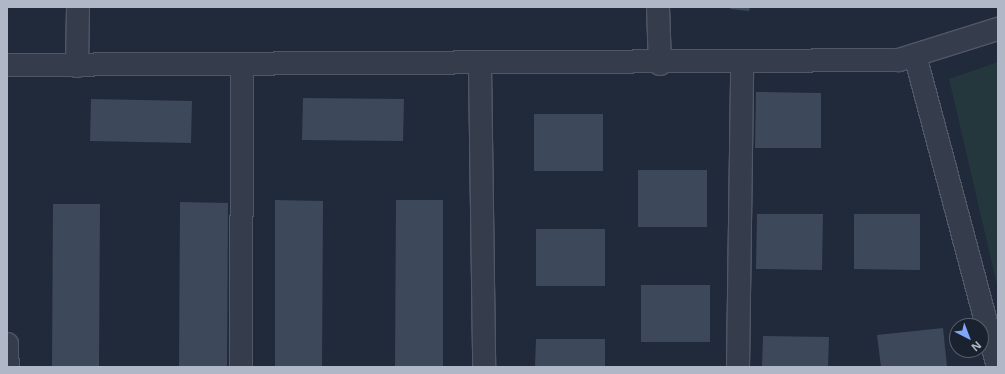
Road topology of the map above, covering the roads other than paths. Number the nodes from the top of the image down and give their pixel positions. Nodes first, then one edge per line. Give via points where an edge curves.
1 (78, 7) edge
2 (658, 7) edge
3 (998, 29) edge
4 (915, 55) junction
5 (742, 62) junction
6 (660, 64) junction
7 (7, 65) edge
8 (242, 65) junction
9 (480, 65) junction
10 (77, 66) junction
11 (7, 344) edge
12 (8, 367) edge
13 (241, 367) edge
14 (484, 367) edge
15 (738, 367) edge
16 (998, 367) edge

1 - 10 street
2 - 6 street
3 - 4 street
4 - 5 street via 898,60
4 - 16 street
5 - 6 street
5 - 15 street
6 - 9 street
7 - 10 street
8 - 9 street
8 - 10 street
8 - 13 street
9 - 14 street
11 - 12 street

